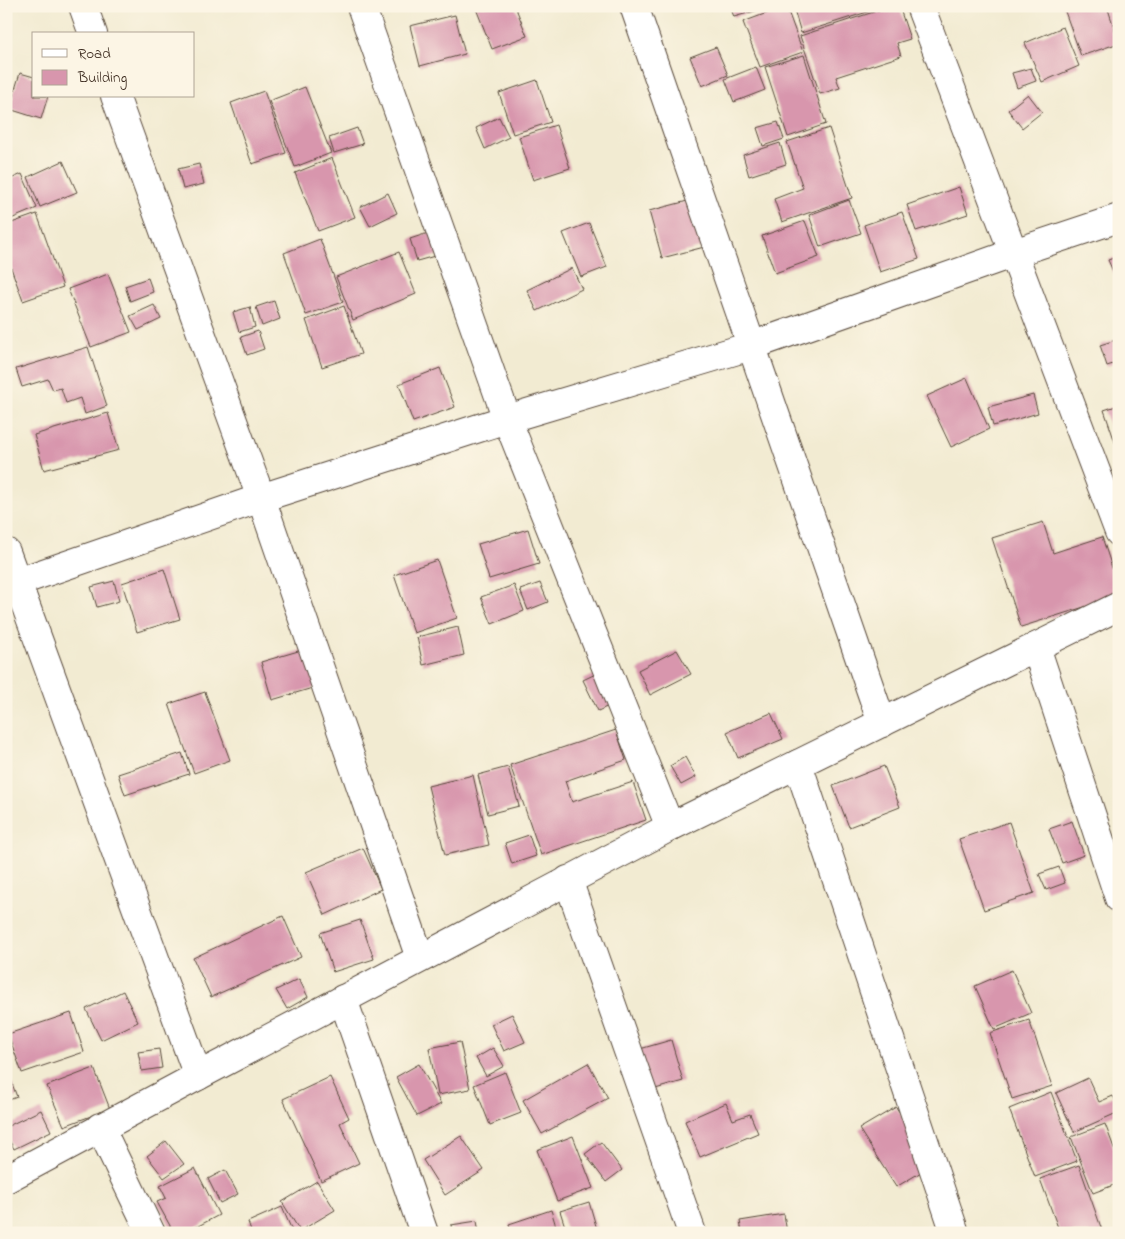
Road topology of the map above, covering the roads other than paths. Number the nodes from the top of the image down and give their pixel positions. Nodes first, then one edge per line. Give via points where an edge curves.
1 (83, 6) edge
2 (361, 6) edge
3 (634, 6) edge
4 (920, 6) edge
5 (92, 32) edge
6 (116, 98) edge
7 (1119, 218) edge
8 (1014, 253) junction
9 (751, 346) junction
10 (507, 419) junction
11 (261, 498) junction
12 (1119, 532) edge
13 (6, 552) edge
14 (12, 584) edge
15 (1119, 606) edge
16 (1036, 647) junction
17 (882, 723) junction
18 (798, 764) junction
19 (670, 827) junction
20 (568, 880) junction
21 (1119, 898) edge
22 (420, 958) junction
23 (343, 999) junction
24 (198, 1076) junction
25 (100, 1128) junction
26 (6, 1179) edge
27 (151, 1233) edge
28 (424, 1233) edge
29 (692, 1233) edge
30 (955, 1233) edge

1 - 5 street
2 - 10 street
3 - 9 street
4 - 8 street
6 - 11 street
7 - 8 street
8 - 9 street
8 - 12 street
9 - 10 street
9 - 17 street
10 - 11 street
10 - 19 street
11 - 14 street
11 - 22 street
13 - 14 street
14 - 24 street
15 - 16 street
16 - 17 street
16 - 21 street
17 - 18 street
18 - 19 street
18 - 30 street
19 - 20 street
20 - 22 street
20 - 29 street
22 - 23 street
23 - 24 street
23 - 28 street
24 - 25 street
25 - 26 street
25 - 27 street

